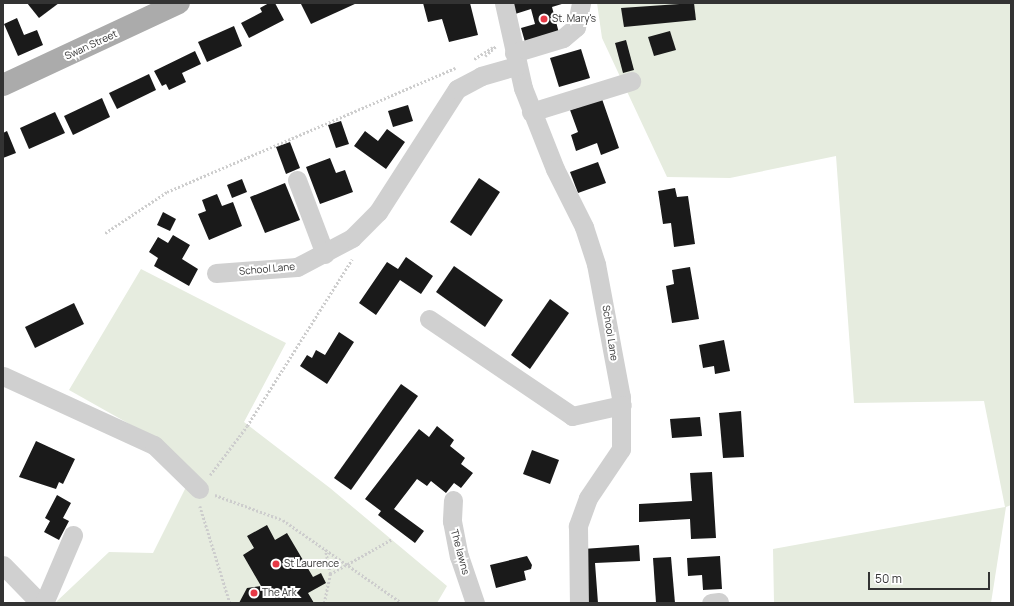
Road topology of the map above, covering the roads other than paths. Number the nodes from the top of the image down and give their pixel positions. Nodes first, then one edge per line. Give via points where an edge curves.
1 (179, 3) edge
2 (504, 3) edge
3 (581, 3) edge
4 (510, 54) junction
5 (631, 81) dead end
6 (3, 85) edge
7 (532, 112) junction
8 (297, 180) dead end
9 (325, 254) junction
10 (216, 273) dead end
11 (429, 319) dead end
12 (3, 376) edge
13 (622, 405) junction
14 (199, 489) road end
15 (453, 500) dead end
16 (73, 535) dead end
17 (3, 565) edge
18 (40, 603) edge
19 (44, 603) edge
20 (475, 603) edge
21 (579, 603) edge

1 - 6 main road, Swan Street
2 - 4 street, School Lane
3 - 4 street via 576,27 563,38
4 - 7 street, School Lane
4 - 9 street, School Lane via 481,76 457,89 378,212 356,234
5 - 7 street
7 - 13 street, School Lane via 592,250 605,301
8 - 9 street
9 - 10 street, School Lane via 297,267
11 - 13 street via 572,416
12 - 14 street via 154,445
13 - 21 street, School Lane via 621,449 588,498 578,526
15 - 20 street, The lawns via 452,521 459,556
16 - 19 street
17 - 18 street

